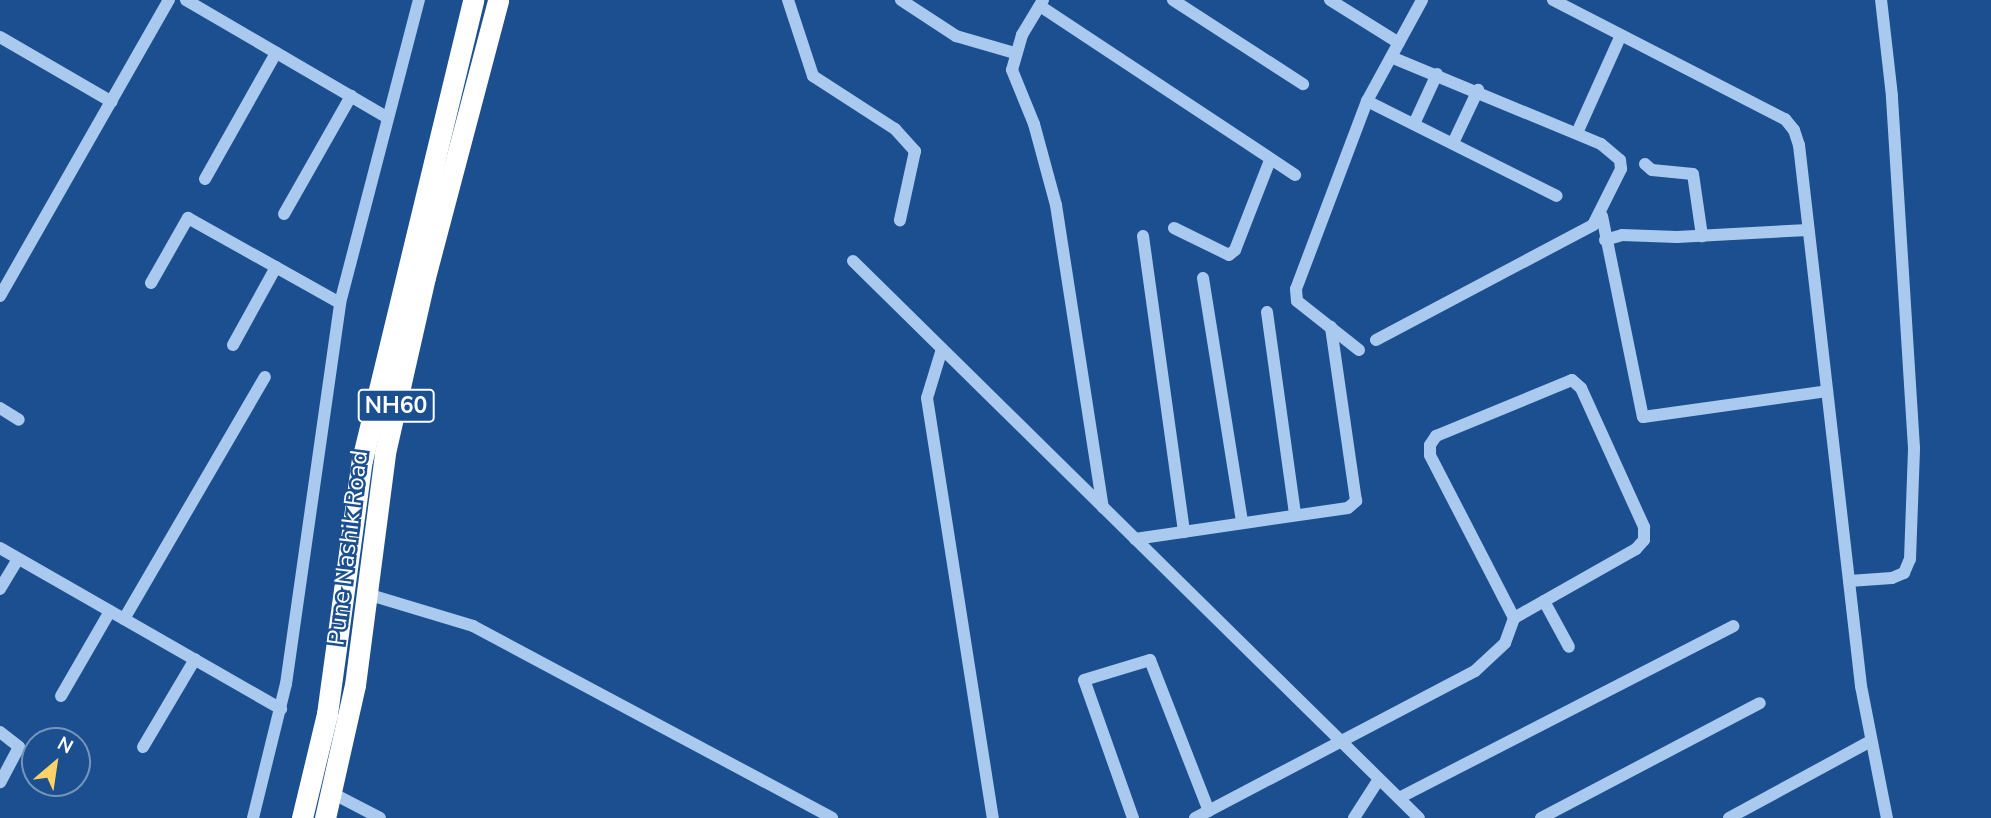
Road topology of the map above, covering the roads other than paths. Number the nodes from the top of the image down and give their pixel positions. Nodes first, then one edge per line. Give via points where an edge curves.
1 (169, 0) edge
2 (186, 0) edge
3 (419, 0) edge
4 (473, 0) edge
5 (498, 0) edge
6 (788, 0) edge
7 (901, 0) edge
8 (1173, 0) edge
9 (1330, 0) edge
10 (1422, 0) edge
11 (1553, 0) edge
12 (1881, 0) edge
13 (1041, 3) edge
14 (1621, 35) junction
15 (0, 37) edge
16 (1399, 43) junction
17 (276, 53) junction
18 (1015, 53) junction
19 (1391, 57) junction
20 (1437, 74) junction
21 (1303, 84) dead end
22 (1478, 90) junction
23 (351, 96) junction
24 (1367, 101) junction
25 (112, 102) junction
26 (386, 117) junction
27 (1414, 124) junction
28 (1577, 133) junction
29 (1453, 143) junction
30 (1270, 160) junction
31 (1645, 164) dead end
32 (1294, 175) dead end
33 (205, 179) dead end
34 (1557, 196) dead end
35 (284, 214) dead end
36 (1602, 216) junction
37 (900, 220) dead end
38 (1174, 228) dead end
39 (1808, 230) junction
40 (1143, 236) dead end
41 (1702, 236) junction
42 (1605, 240) junction
43 (853, 261) dead end
44 (276, 267) junction
45 (1203, 278) dead end
46 (151, 283) dead end
47 (0, 296) edge
48 (341, 303) junction
49 (1267, 312) dead end
50 (1331, 327) junction
51 (1376, 340) dead end
52 (233, 345) dead end
53 (942, 349) junction
54 (1359, 350) dead end
55 (265, 377) dead end
56 (1827, 391) junction
57 (0, 408) edge
58 (19, 420) dead end
59 (1103, 507) junction
60 (1295, 515) junction
61 (1242, 522) junction
62 (1184, 532) junction
63 (1135, 539) junction
64 (0, 548) edge
65 (18, 559) junction
66 (1849, 581) junction
67 (0, 589) edge
68 (368, 594) junction
69 (1544, 601) junction
70 (110, 611) junction
71 (1514, 618) junction
72 (124, 619) junction
73 (1733, 626) dead end
74 (1569, 647) dead end
75 (195, 659) junction
76 (61, 696) dead end
77 (1760, 703) dead end
78 (281, 709) junction
79 (0, 732) edge
80 (1869, 742) junction
81 (1342, 744) junction
82 (143, 747) dead end
83 (1379, 779) junction
84 (0, 782) edge
85 (332, 793) junction
86 (1399, 799) junction
87 (1209, 811) junction
88 (358, 812) edge
89 (253, 818) edge
90 (302, 818) edge
91 (325, 818) edge
92 (380, 818) edge
93 (832, 818) edge
94 (993, 818) edge
95 (1133, 818) edge
96 (1195, 818) edge
97 (1354, 818) edge
98 (1419, 818) edge
99 (1541, 818) edge
100 (1729, 818) edge
101 (1887, 818) edge

1 - 25 street
2 - 17 street
3 - 26 street
4 - 90 highway, Pune Nashik Road / NH60 via 362,460 327,714
5 - 68 highway, Pune Nashik Road / NH60 via 425,277 385,453
6 - 37 street via 813,76 895,129 915,151
7 - 18 street via 956,36
8 - 21 street
9 - 16 street
10 - 16 street
11 - 14 street
12 - 66 street via 1892,96 1913,434 1910,559 1904,573 1892,579
13 - 18 street
13 - 30 street
14 - 28 street
14 - 39 street via 1785,119 1799,145
15 - 25 street
16 - 19 street
17 - 23 street
17 - 33 street
18 - 59 street via 1014,84 1034,124 1056,205
19 - 20 street
19 - 24 street
20 - 22 street
20 - 27 street
22 - 28 street
22 - 29 street
23 - 26 street
23 - 35 street
24 - 27 street
24 - 50 street via 1296,289 1297,301
25 - 47 street
26 - 48 street
27 - 29 street
28 - 36 street via 1620,160 1621,169
29 - 34 street
30 - 32 street
30 - 38 street via 1235,250 1229,255
31 - 41 street via 1652,170 1693,174
36 - 42 street
36 - 51 street via 1593,225
39 - 41 street
39 - 56 street
40 - 62 street
41 - 42 street via 1622,235
42 - 56 street via 1643,416
43 - 53 street
44 - 46 street via 188,218
44 - 48 street
44 - 52 street
45 - 61 street
48 - 78 street
49 - 60 street
50 - 54 street
50 - 60 street via 1356,501 1349,508
53 - 59 street
53 - 94 street via 928,398
55 - 72 street
56 - 66 street
57 - 58 street
59 - 63 street
60 - 61 street
61 - 62 street
62 - 63 street
63 - 81 street
64 - 65 street
65 - 67 street
65 - 70 street
66 - 80 street
68 - 85 highway, Pune Nashik Road / NH60
68 - 93 street via 473,626
69 - 71 street
69 - 71 street via 1636,549 1644,540 1644,527 1581,388 1572,380 1436,436 1430,445 1430,455
69 - 74 street
70 - 72 street
70 - 76 street
71 - 81 street via 1505,643 1492,659
72 - 75 street
73 - 86 street
75 - 78 street
75 - 82 street
77 - 99 street
78 - 89 street
79 - 84 street via 19,747
80 - 100 street
80 - 101 street
81 - 83 street
81 - 87 street
83 - 86 street
83 - 97 street
85 - 88 street
85 - 91 highway, Pune Nashik Road / NH60
86 - 98 street
87 - 95 street via 1150,660 1084,680
87 - 96 street
88 - 92 street

